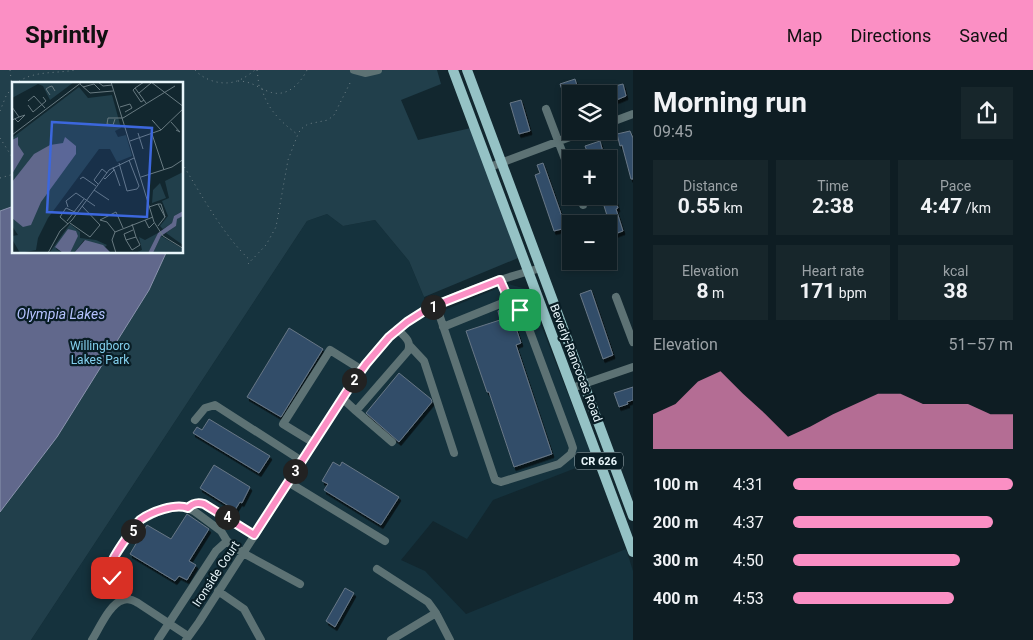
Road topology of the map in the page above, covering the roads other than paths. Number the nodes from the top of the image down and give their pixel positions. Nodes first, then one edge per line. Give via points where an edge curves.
1 (354, 70) edge
2 (378, 70) edge
3 (453, 70) edge
4 (468, 70) edge
5 (546, 109) dead end
6 (633, 114) edge
7 (617, 120) edge
8 (562, 140) edge
9 (558, 141) junction
10 (562, 151) edge
11 (502, 162) junction
12 (490, 168) junction
13 (541, 268) junction
14 (528, 271) junction
15 (500, 280) junction
16 (616, 297) dead end
17 (510, 300) junction
18 (436, 305) junction
19 (443, 327) junction
20 (398, 329) junction
21 (633, 342) edge
22 (410, 346) junction
23 (633, 368) edge
24 (362, 370) junction
25 (584, 384) junction
26 (572, 388) junction
27 (342, 398) junction
28 (356, 411) junction
29 (195, 420) dead end
30 (392, 442) dead end
31 (314, 443) junction
32 (454, 453) dead end
33 (302, 461) junction
34 (288, 482) junction
35 (188, 508) junction
36 (633, 516) edge
37 (254, 535) junction
38 (227, 541) junction
39 (385, 541) dead end
40 (633, 552) edge
41 (243, 553) junction
42 (377, 569) dead end
43 (300, 584) dead end
44 (218, 592) junction
45 (129, 599) junction
46 (436, 613) junction
47 (169, 623) junction
48 (187, 638) edge
49 (92, 640) edge
50 (158, 640) edge
51 (261, 640) edge
52 (391, 640) edge
53 (450, 640) edge

1 - 2 street via 365,73
3 - 12 main road, Beverly-Rancocas Road / CR 626
4 - 11 main road, Beverly-Rancocas Road / CR 626
5 - 9 street
6 - 7 street
8 - 9 street
9 - 10 street
9 - 11 street
11 - 12 street
11 - 13 main road, Beverly-Rancocas Road / CR 626
12 - 14 main road, Beverly-Rancocas Road / CR 626
13 - 14 street, Ironside Court
13 - 25 main road, Beverly-Rancocas Road / CR 626
14 - 15 street, Ironside Court
14 - 26 main road, Beverly-Rancocas Road / CR 626
15 - 17 street
15 - 18 street, Ironside Court
16 - 21 street
17 - 19 street
17 - 19 street via 523,313 571,442 571,454 559,464 501,482 495,480
18 - 19 street
18 - 20 street, Ironside Court
20 - 22 street via 409,340
20 - 24 street, Ironside Court
22 - 28 street
22 - 32 street via 424,361
23 - 25 street
24 - 27 street, Ironside Court
24 - 31 street via 330,350 283,424
25 - 26 street
25 - 36 main road, Beverly-Rancocas Road / CR 626
26 - 40 main road, Beverly-Rancocas Road / CR 626
27 - 28 street
27 - 31 street, Ironside Court
28 - 30 street
29 - 33 street via 205,408 215,405
31 - 33 street, Ironside Court
33 - 34 street, Ironside Court
34 - 37 street, Ironside Court
34 - 39 street
35 - 37 street via 197,502 204,504
35 - 38 street via 221,530
35 - 45 street via 161,510 140,521 116,554 112,562 114,587
37 - 41 street, Ironside Court
38 - 41 street
38 - 47 street via 216,551
41 - 43 street
41 - 44 street, Ironside Court
42 - 46 street via 428,602
44 - 48 street, Ironside Court
44 - 51 street via 244,609
45 - 47 street
45 - 49 street via 120,600 113,606
46 - 52 street
46 - 53 street
47 - 48 street
47 - 50 street

